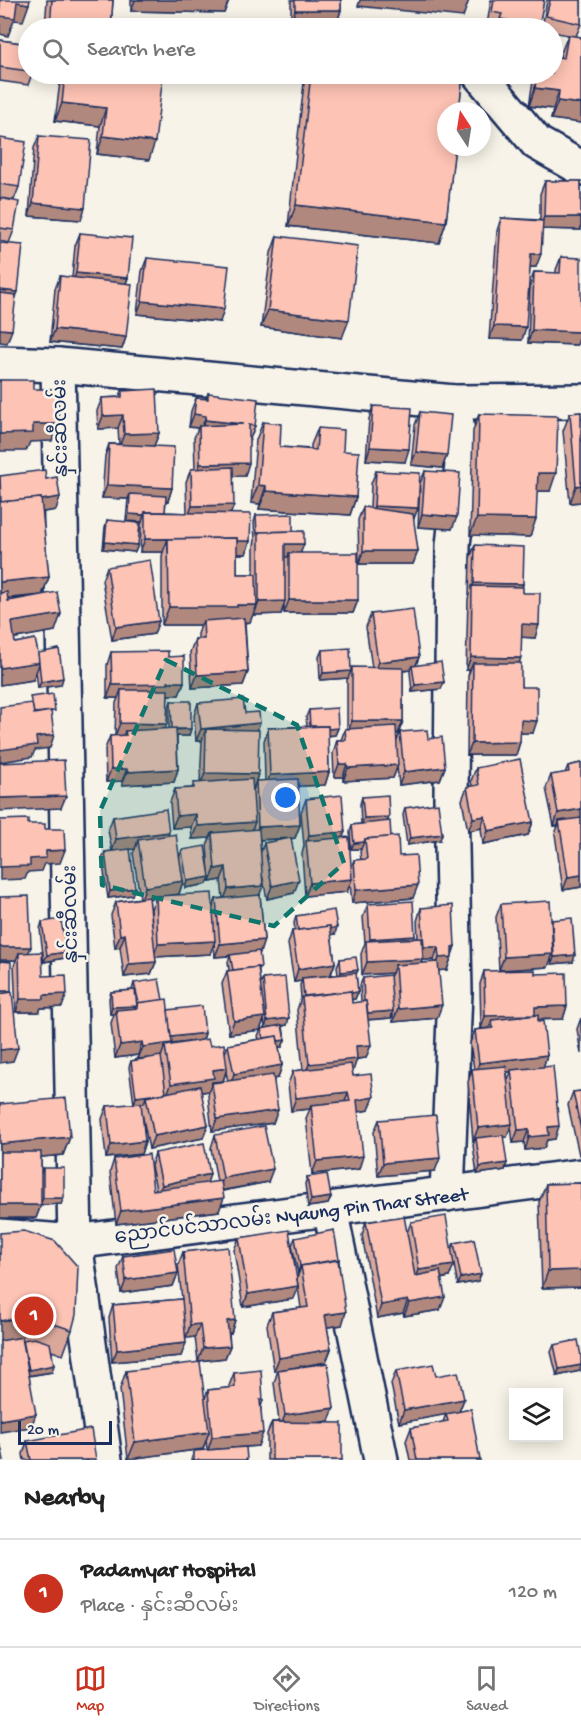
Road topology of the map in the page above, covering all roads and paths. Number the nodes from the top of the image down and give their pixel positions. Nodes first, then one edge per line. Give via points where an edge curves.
1 (487, 84) edge
2 (581, 168) edge
3 (0, 363) edge
4 (58, 365) junction
5 (581, 401) edge
6 (454, 402) junction
7 (581, 1176) edge
8 (447, 1194) junction
9 (330, 1209) junction
10 (0, 1236) edge
11 (75, 1242) junction
12 (105, 1460) edge
13 (381, 1460) edge

1 - 2 street via 537,143
3 - 4 street
4 - 6 street
4 - 11 street, နှင်းဆီလမ်း
5 - 6 street
6 - 8 street via 462,465 453,545 451,799 455,992
7 - 8 street, ညောင်ပင်သာလမ်း Nyaung Pin Thar Street
8 - 9 street, ညောင်ပင်သာလမ်း Nyaung Pin Thar Street
9 - 11 street, ညောင်ပင်သာလမ်း Nyaung Pin Thar Street
9 - 13 street
10 - 11 street, ညောင်ပင်သာလမ်း Nyaung Pin Thar Street
11 - 12 street, နှင်းဆီလမ်း

